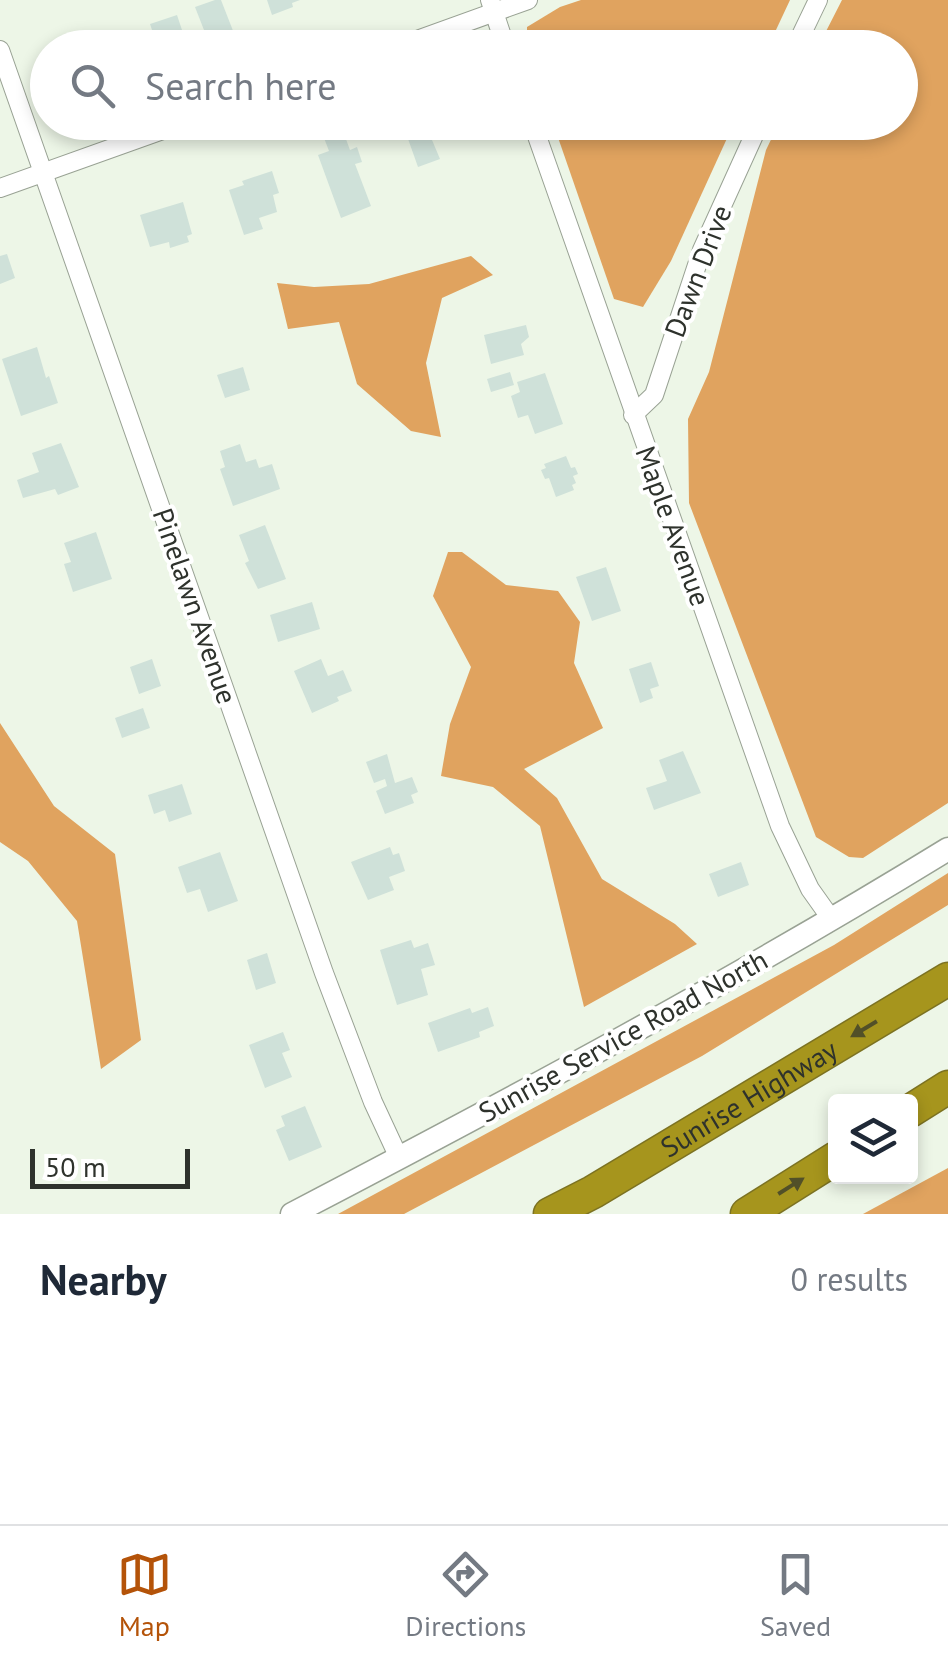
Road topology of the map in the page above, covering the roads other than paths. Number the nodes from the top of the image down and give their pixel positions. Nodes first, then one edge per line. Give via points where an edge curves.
1 (528, 0) edge
2 (818, 0) edge
3 (492, 6) edge
4 (437, 30) edge
5 (500, 30) edge
6 (804, 30) edge
7 (0, 50) edge
8 (30, 134) edge
9 (32, 140) edge
10 (135, 140) edge
11 (538, 140) edge
12 (752, 140) edge
13 (44, 173) junction
14 (0, 188) edge
15 (633, 415) junction
16 (948, 849) edge
17 (832, 920) junction
18 (948, 979) edge
19 (948, 1087) edge
20 (918, 1106) edge
21 (399, 1158) junction
22 (828, 1163) edge
23 (292, 1214) edge
24 (550, 1214) edge
25 (747, 1214) edge

1 - 3 street
2 - 6 street
3 - 4 street
3 - 5 street
7 - 8 street, Pinelawn Avenue
9 - 13 street, Pinelawn Avenue
10 - 13 street
11 - 15 street, Maple Avenue
12 - 15 street, Dawn Drive via 702,250 654,395
13 - 14 street
13 - 21 street, Pinelawn Avenue via 324,974
15 - 17 street, Maple Avenue via 780,826
16 - 17 street, Sunrise Service Road North
17 - 21 street, Sunrise Service Road North
18 -> 24 highway, Sunrise Highway
19 - 20 highway
21 - 23 street, Sunrise Service Road North
25 -> 22 highway

